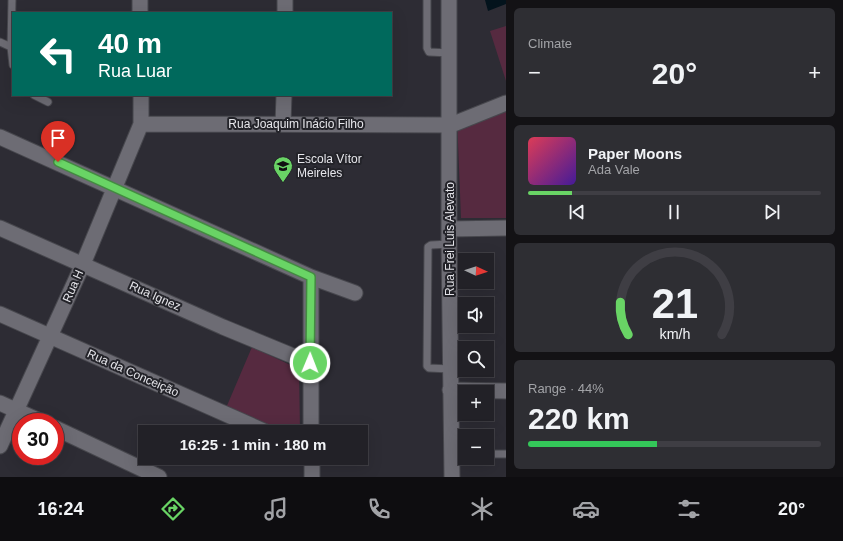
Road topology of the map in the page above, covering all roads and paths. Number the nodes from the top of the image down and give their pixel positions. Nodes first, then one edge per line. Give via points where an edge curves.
1 (12, 0) edge
2 (140, 0) edge
3 (285, 0) edge
4 (426, 0) edge
5 (450, 0) edge
6 (140, 12) edge
7 (285, 12) edge
8 (0, 42) edge
9 (11, 47) junction
10 (450, 53) junction
11 (12, 56) edge
12 (36, 96) edge
13 (141, 96) edge
14 (284, 96) edge
15 (48, 102) dead end
16 (506, 103) edge
17 (141, 124) junction
18 (283, 124) junction
19 (450, 125) junction
20 (0, 137) edge
21 (115, 188) junction
22 (0, 228) edge
23 (449, 228) junction
24 (506, 228) edge
25 (449, 244) junction
26 (83, 264) junction
27 (311, 277) junction
28 (355, 293) dead end
29 (0, 314) edge
30 (50, 336) junction
31 (310, 363) junction
32 (450, 369) junction
33 (450, 390) junction
34 (506, 391) edge
35 (0, 403) edge
36 (17, 410) junction
37 (23, 413) edge
38 (250, 425) edge
39 (311, 425) edge
40 (64, 432) edge
41 (0, 446) edge
42 (494, 454) edge
43 (506, 454) edge
44 (312, 465) edge
45 (159, 477) edge
46 (312, 477) edge
47 (452, 477) edge

1 - 9 lane
2 - 6 street
3 - 7 street
4 - 10 lane via 427,48 429,52
5 - 10 street, Rua Frei Luis Alevato
8 - 9 lane
9 - 11 lane
10 - 19 street, Rua Frei Luis Alevato
12 - 15 lane
13 - 17 street
14 - 18 street
16 - 19 street
17 - 18 street, Rua Joaquim Inácio Filho
17 - 21 street, Rua H
18 - 19 street, Rua Joaquim Inácio Filho
19 - 23 street, Rua Frei Luis Alevato
20 - 21 street
21 - 26 street, Rua H
21 - 27 street
22 - 26 street, Rua Ignez
23 - 24 street
23 - 25 street, Rua Frei Luis Alevato
25 - 32 street, Rua Frei Luis Alevato
25 - 32 lane via 428,247 427,366
26 - 30 street, Rua H
26 - 31 street, Rua Ignez
27 - 28 street
27 - 31 street
29 - 30 street, Rua da Conceição
30 - 36 street, Rua H
30 - 38 street, Rua da Conceição
31 - 39 street
32 - 33 street, Rua Frei Luis Alevato
33 - 34 street
33 - 47 street, Rua Frei Luis Alevato
35 - 36 street
36 - 37 street
36 - 41 street, Rua H
40 - 45 street
42 - 43 lane
44 - 46 street

